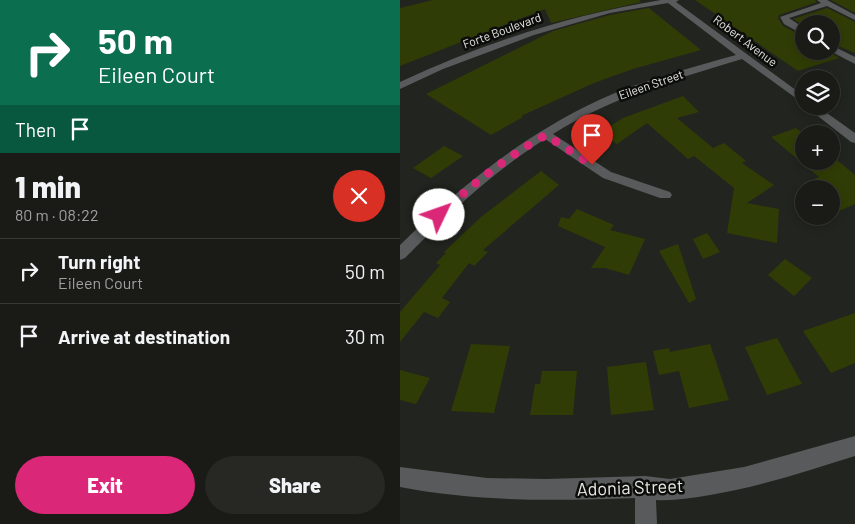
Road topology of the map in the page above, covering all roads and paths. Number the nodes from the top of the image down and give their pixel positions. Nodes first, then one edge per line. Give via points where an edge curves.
1 (673, 1) edge
2 (824, 2) edge
3 (855, 18) edge
4 (795, 27) edge
5 (840, 53) edge
6 (743, 56) junction
7 (855, 61) edge
8 (400, 86) edge
9 (795, 94) edge
10 (822, 115) edge
11 (546, 135) junction
12 (855, 139) edge
13 (665, 195) dead end
14 (400, 254) edge
15 (855, 446) edge
16 (400, 477) edge
17 (645, 487) junction
18 (646, 524) edge

1 - 6 street, Robert Avenue
1 - 8 street, Forte Boulevard via 609,11 548,27 440,66
2 - 3 street
2 - 4 street via 784,17
5 - 7 street
6 - 9 street, Robert Avenue
6 - 11 street, Eileen Street via 638,88 586,110
10 - 12 street
11 - 13 street via 607,175
11 - 14 street, Eileen Street via 524,147 468,189
15 - 17 street, Adonia Street via 777,471 674,490
16 - 17 street, Adonia Street via 544,491
17 - 18 street

